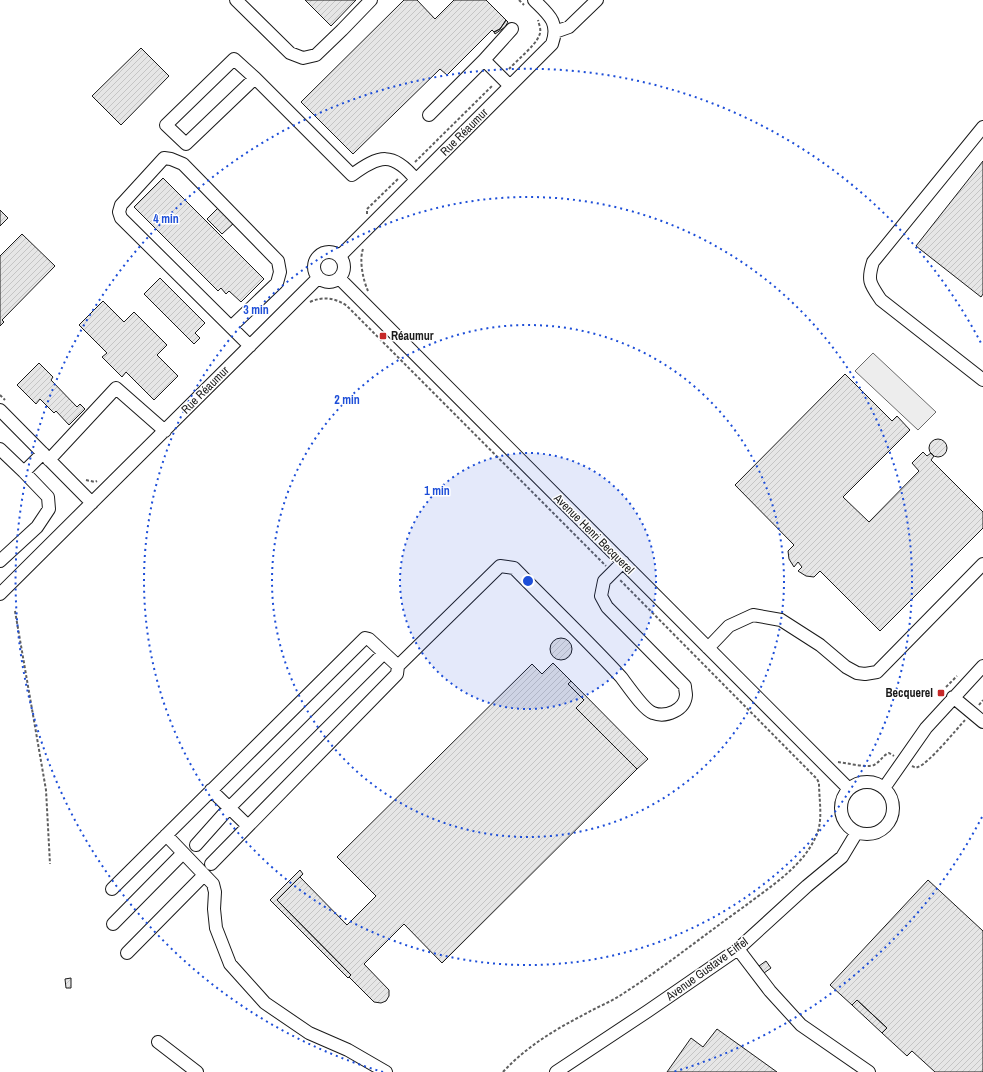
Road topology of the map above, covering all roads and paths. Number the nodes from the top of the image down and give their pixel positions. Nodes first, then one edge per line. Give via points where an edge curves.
1 (236, 0) edge
2 (371, 0) edge
3 (534, 0) edge
4 (597, 0) edge
5 (512, 29) dead end
6 (555, 32) junction
7 (484, 60) junction
8 (254, 78) junction
9 (510, 86) junction
10 (429, 115) dead end
11 (983, 127) edge
12 (416, 180) junction
13 (340, 256) junction
14 (318, 278) junction
15 (339, 278) junction
16 (308, 304) dead end
17 (231, 327) junction
18 (250, 346) junction
19 (983, 380) edge
20 (0, 395) edge
21 (5, 407) edge
22 (165, 431) junction
23 (0, 449) edge
24 (46, 456) junction
25 (24, 472) junction
26 (83, 479) dead end
27 (99, 480) dead end
28 (92, 503) junction
29 (0, 561) edge
30 (622, 562) junction
31 (983, 564) edge
32 (612, 572) junction
33 (0, 594) edge
34 (15, 611) dead end
35 (708, 648) junction
36 (384, 653) junction
37 (398, 666) junction
38 (983, 666) edge
39 (953, 697) junction
40 (983, 722) edge
41 (884, 788) junction
42 (211, 790) junction
43 (849, 790) junction
44 (229, 808) junction
45 (248, 826) junction
46 (856, 832) junction
47 (166, 835) junction
48 (196, 845) dead end
49 (183, 853) junction
50 (50, 864) dead end
51 (211, 864) dead end
52 (204, 875) junction
53 (112, 888) dead end
54 (113, 924) dead end
55 (738, 949) junction
56 (127, 953) dead end
57 (158, 1042) dead end
58 (578, 1057) junction
59 (197, 1072) edge
60 (386, 1072) edge
61 (503, 1072) edge
62 (556, 1072) edge
63 (562, 1072) edge
64 (869, 1072) edge

1 - 2 street via 290,53 303,58 316,55
3 - 6 street via 541,15 552,19
4 - 6 street via 569,27
5 - 7 street
6 - 9 street, Rue Réaumur via 552,44
7 - 9 street
7 - 10 street
8 - 8 street via 186,144 166,125 234,59
8 - 12 street via 352,175 368,163 380,160 395,161
9 - 12 street, Rue Réaumur
11 - 19 street via 872,262 869,273 871,286 881,300
12 - 13 street, Rue Réaumur
13 - 14 street via 331,252 318,256 314,264
13 - 15 street via 344,270
14 - 15 street via 326,282
14 - 18 street, Rue Réaumur
15 - 30 street, Avenue Henri Becquerel
16 - 32 path via 325,298 340,301 347,306
17 - 17 street via 277,283 280,272 278,261 183,164 164,158 121,205 121,218
17 - 18 street
18 - 22 street, Rue Réaumur
20 - 21 path
21 - 24 street
22 - 24 street via 116,388
22 - 28 street, Rue Réaumur
23 - 25 street
24 - 25 street
24 - 28 street
25 - 29 street via 48,497 49,509 37,527
26 - 27 path via 95,482
28 - 33 street, Rue Réaumur
30 - 32 street
30 - 35 street, Avenue Henri Becquerel
31 - 35 street via 877,672 857,673 781,620 753,615 729,626
32 - 37 street via 604,582 601,596 607,607 685,686 686,696 683,703 669,715 652,713 642,704 621,678 514,568 507,566 500,566
32 - 61 path via 818,779 818,833 797,865 777,882 623,994 538,1041
34 - 50 path via 46,790
35 - 43 street, Avenue Henri Becquerel
36 - 37 street
36 - 42 street via 365,638
36 - 44 street
37 - 45 street via 397,674
38 - 39 street
39 - 40 street
39 - 41 street via 926,728
41 - 43 street via 870,782 862,782
41 - 46 street via 893,802 892,818 881,831 873,834
42 - 44 street
42 - 47 street
43 - 46 street via 844,796 842,813 844,821
44 - 45 street
44 - 48 street
45 - 51 street
46 - 55 street, Avenue Gustave Eiffel via 842,858
47 - 49 street
47 - 53 street
49 - 52 street
49 - 54 street
52 - 56 street
52 - 60 street via 215,892 216,928 230,964 265,1002 309,1033 348,1050
55 - 58 street, Avenue Gustave Eiffel
55 - 64 street via 770,991 801,1025
57 - 59 street
58 - 62 street, Avenue Gustave Eiffel
58 - 63 street, Avenue Gustave Eiffel

